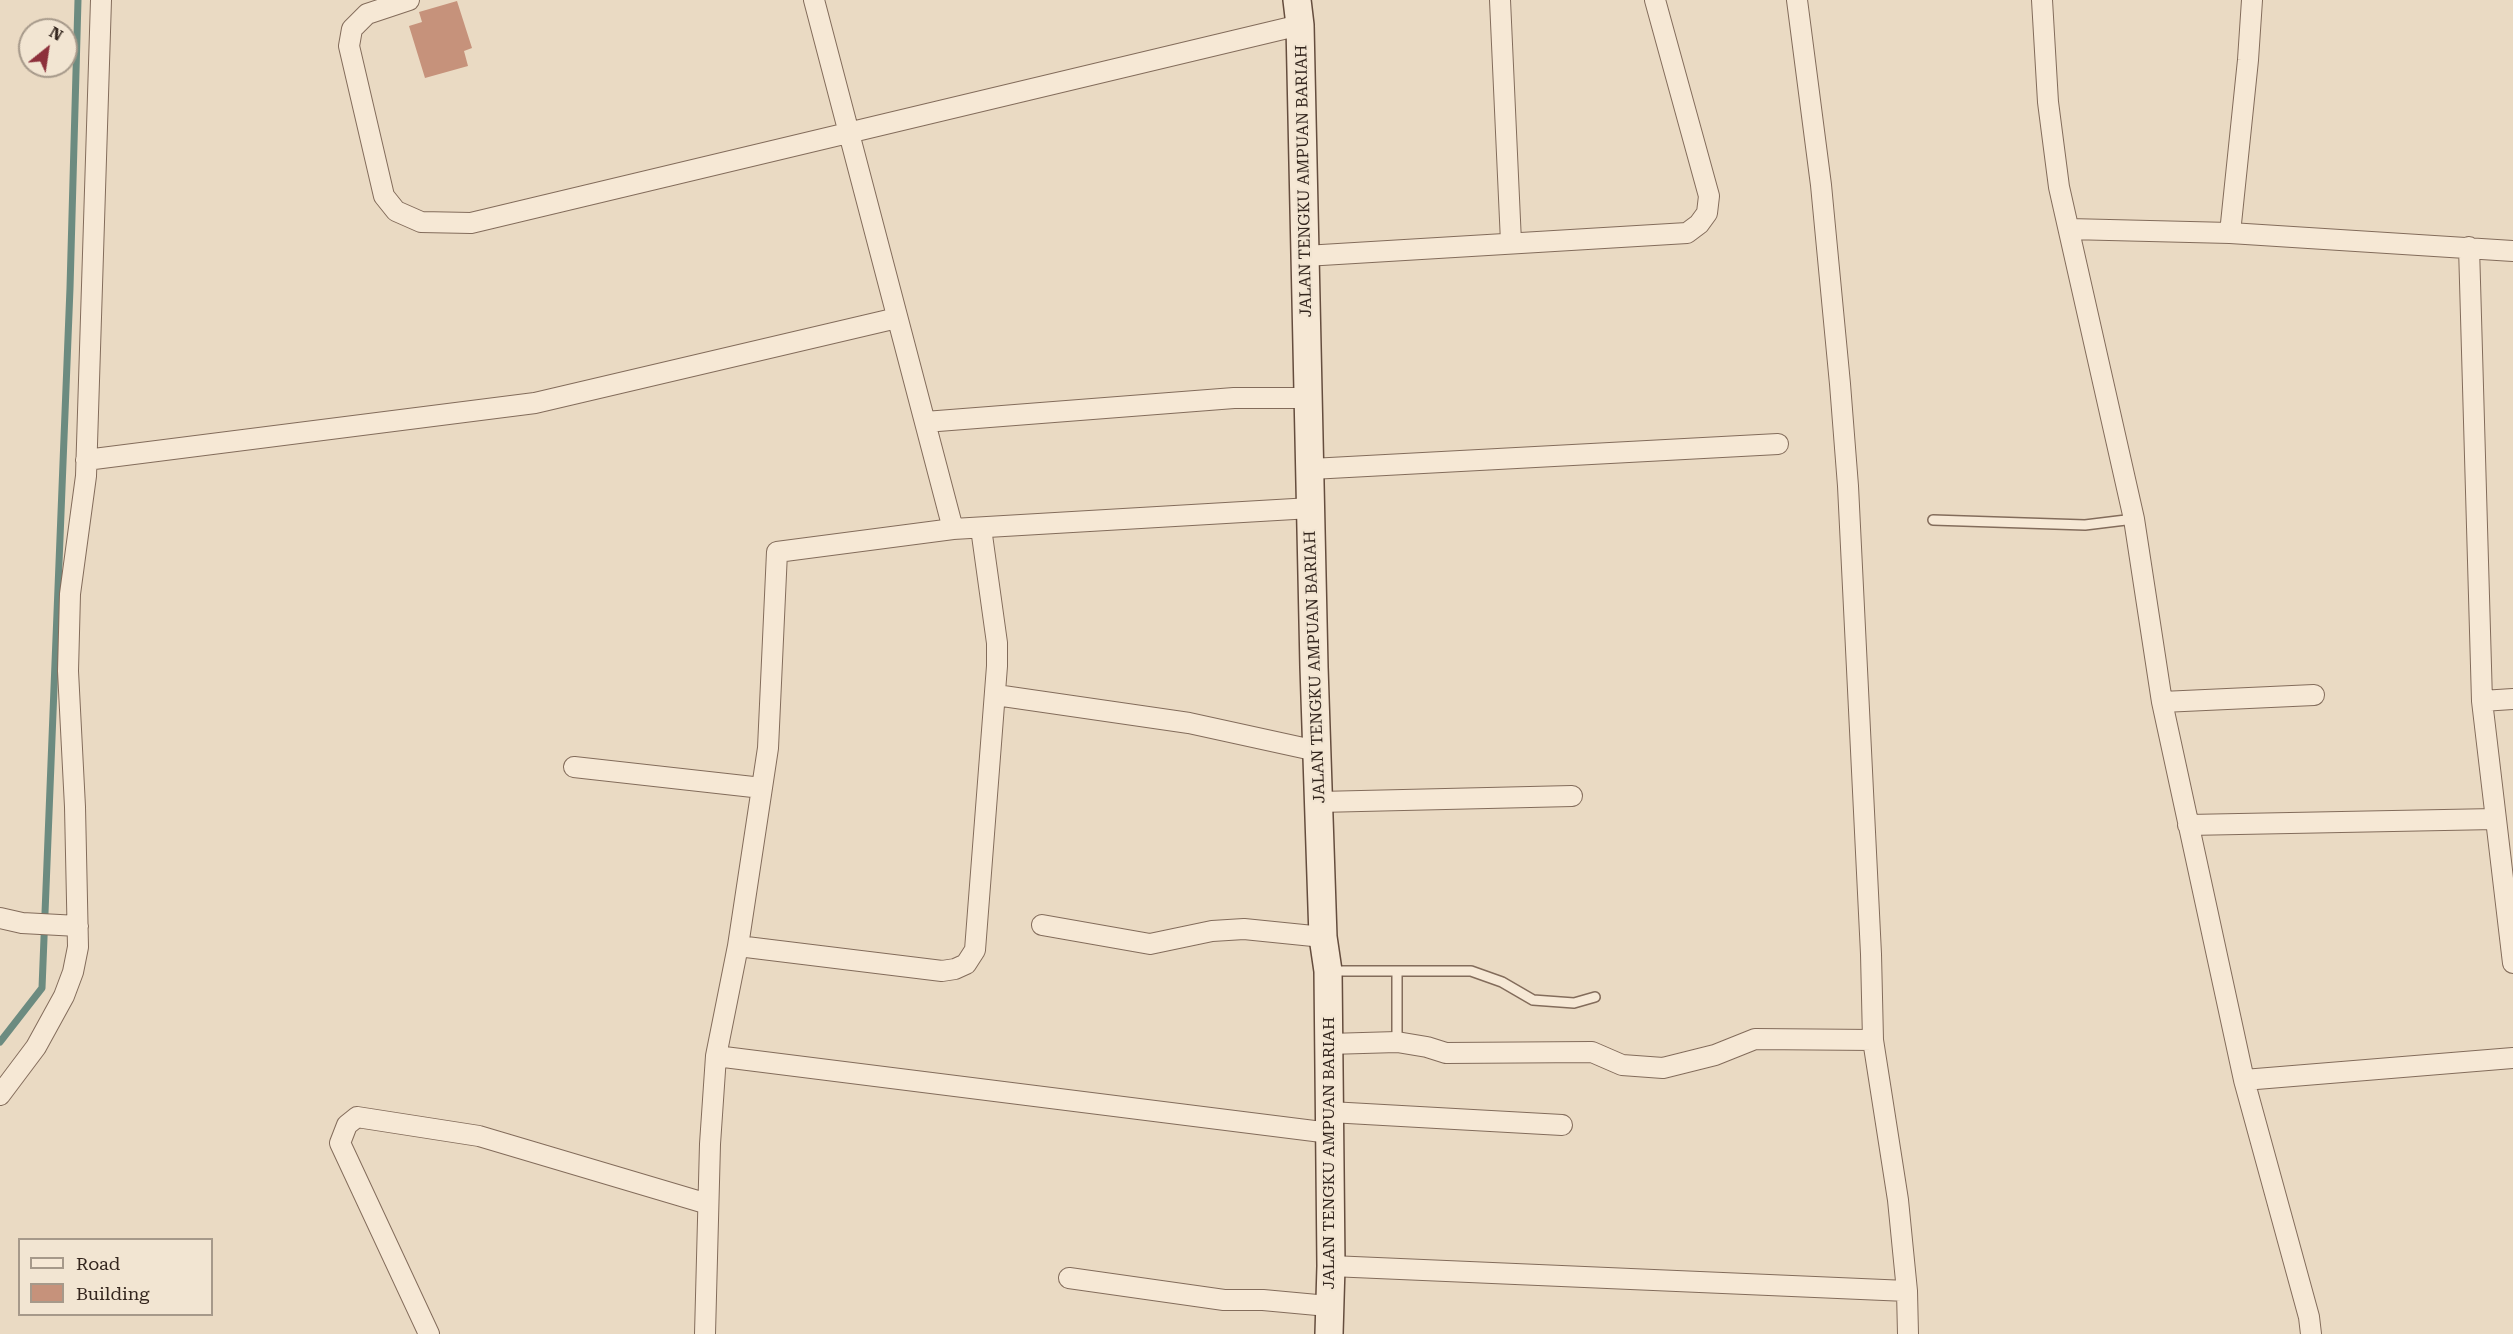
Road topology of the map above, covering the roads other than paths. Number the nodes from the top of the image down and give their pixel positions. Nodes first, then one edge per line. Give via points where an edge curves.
1 (101, 0) edge
2 (410, 0) edge
3 (814, 0) edge
4 (1500, 0) edge
5 (1655, 0) edge
6 (1797, 0) edge
7 (2042, 0) edge
8 (2252, 0) edge
9 (1299, 12) edge
10 (849, 132) junction
11 (2070, 229) junction
12 (2230, 233) junction
13 (1511, 242) junction
14 (2469, 247) junction
15 (2513, 251) edge
16 (1305, 256) junction
17 (897, 318) junction
18 (1309, 398) junction
19 (925, 422) junction
20 (1778, 444) dead end
21 (86, 460) junction
22 (1311, 470) junction
23 (1311, 508) junction
24 (2134, 519) junction
25 (1933, 520) dead end
26 (981, 528) junction
27 (953, 530) junction
28 (2314, 694) dead end
29 (996, 695) junction
30 (2513, 699) edge
31 (2482, 701) junction
32 (2162, 702) junction
33 (1317, 752) junction
34 (574, 767) dead end
35 (762, 788) junction
36 (1572, 796) dead end
37 (1319, 802) junction
38 (2494, 819) junction
39 (2188, 825) junction
40 (0, 918) edge
41 (1042, 925) dead end
42 (72, 926) junction
43 (1323, 937) junction
44 (738, 946) junction
45 (2513, 963) edge
46 (1328, 971) junction
47 (1397, 971) junction
48 (1595, 997) dead end
49 (1874, 1040) junction
50 (1397, 1042) junction
51 (1329, 1044) junction
52 (716, 1056) junction
53 (2513, 1058) edge
54 (2244, 1080) junction
55 (0, 1095) edge
56 (1330, 1123) junction
57 (1562, 1125) dead end
58 (708, 1204) junction
59 (1331, 1266) junction
60 (1069, 1278) dead end
61 (1907, 1291) junction
62 (1328, 1306) junction
63 (429, 1334) edge
64 (705, 1334) edge
65 (1329, 1334) edge
66 (1908, 1334) edge
67 (2311, 1334) edge

1 - 21 street
2 - 10 street via 368,14 352,29 349,46 384,196 396,211 422,222 471,224
3 - 10 street
4 - 13 street
5 - 13 street via 1709,196 1707,213 1687,233
6 - 49 street via 1821,185 1847,475
7 - 11 street via 2049,113 2059,187
8 - 12 street
9 - 10 street
9 - 16 main road, JALAN TENGKU AMPUAN BARIAH
10 - 17 street
11 - 12 street
11 - 24 street
12 - 14 street
13 - 16 street
14 - 15 street
14 - 31 street
16 - 18 main road, JALAN TENGKU AMPUAN BARIAH
17 - 19 street
17 - 21 street via 535,403
18 - 19 street via 1234,398
18 - 22 main road, JALAN TENGKU AMPUAN BARIAH
19 - 27 street
20 - 22 street
21 - 42 street via 70,594
22 - 23 main road, JALAN TENGKU AMPUAN BARIAH
23 - 26 street
23 - 33 main road, JALAN TENGKU AMPUAN BARIAH
24 - 25 lane via 2085,525
24 - 32 street
26 - 27 street
26 - 29 street via 997,643
27 - 35 street via 777,552 771,722
28 - 32 street
29 - 33 street via 1189,723
29 - 44 street via 975,950 966,964 942,971
30 - 31 street
31 - 38 street
32 - 39 street
33 - 37 main road, JALAN TENGKU AMPUAN BARIAH
34 - 35 street
35 - 44 street
36 - 37 street
37 - 43 main road, JALAN TENGKU AMPUAN BARIAH
38 - 39 street
38 - 45 street
39 - 54 street
40 - 42 street
41 - 43 street via 1150,944 1212,931
42 - 55 street via 73,972 64,996 36,1047
43 - 46 main road, JALAN TENGKU AMPUAN BARIAH
44 - 52 street
46 - 47 lane
46 - 51 main road, JALAN TENGKU AMPUAN BARIAH
47 - 48 lane via 1471,971 1502,982 1533,1000 1574,1003
47 - 50 lane
49 - 50 street via 1755,1039 1715,1055 1663,1068 1622,1065 1592,1052 1446,1053
49 - 61 street
50 - 51 street
51 - 56 main road, JALAN TENGKU AMPUAN BARIAH
52 - 56 street
52 - 58 street
53 - 54 street
54 - 67 street
56 - 57 street
56 - 59 main road, JALAN TENGKU AMPUAN BARIAH
58 - 63 street via 479,1136 357,1117 347,1125 340,1143
58 - 64 street
59 - 61 street
59 - 62 main road, JALAN TENGKU AMPUAN BARIAH
60 - 62 street via 1224,1300
61 - 66 street
62 - 65 main road, JALAN TENGKU AMPUAN BARIAH

